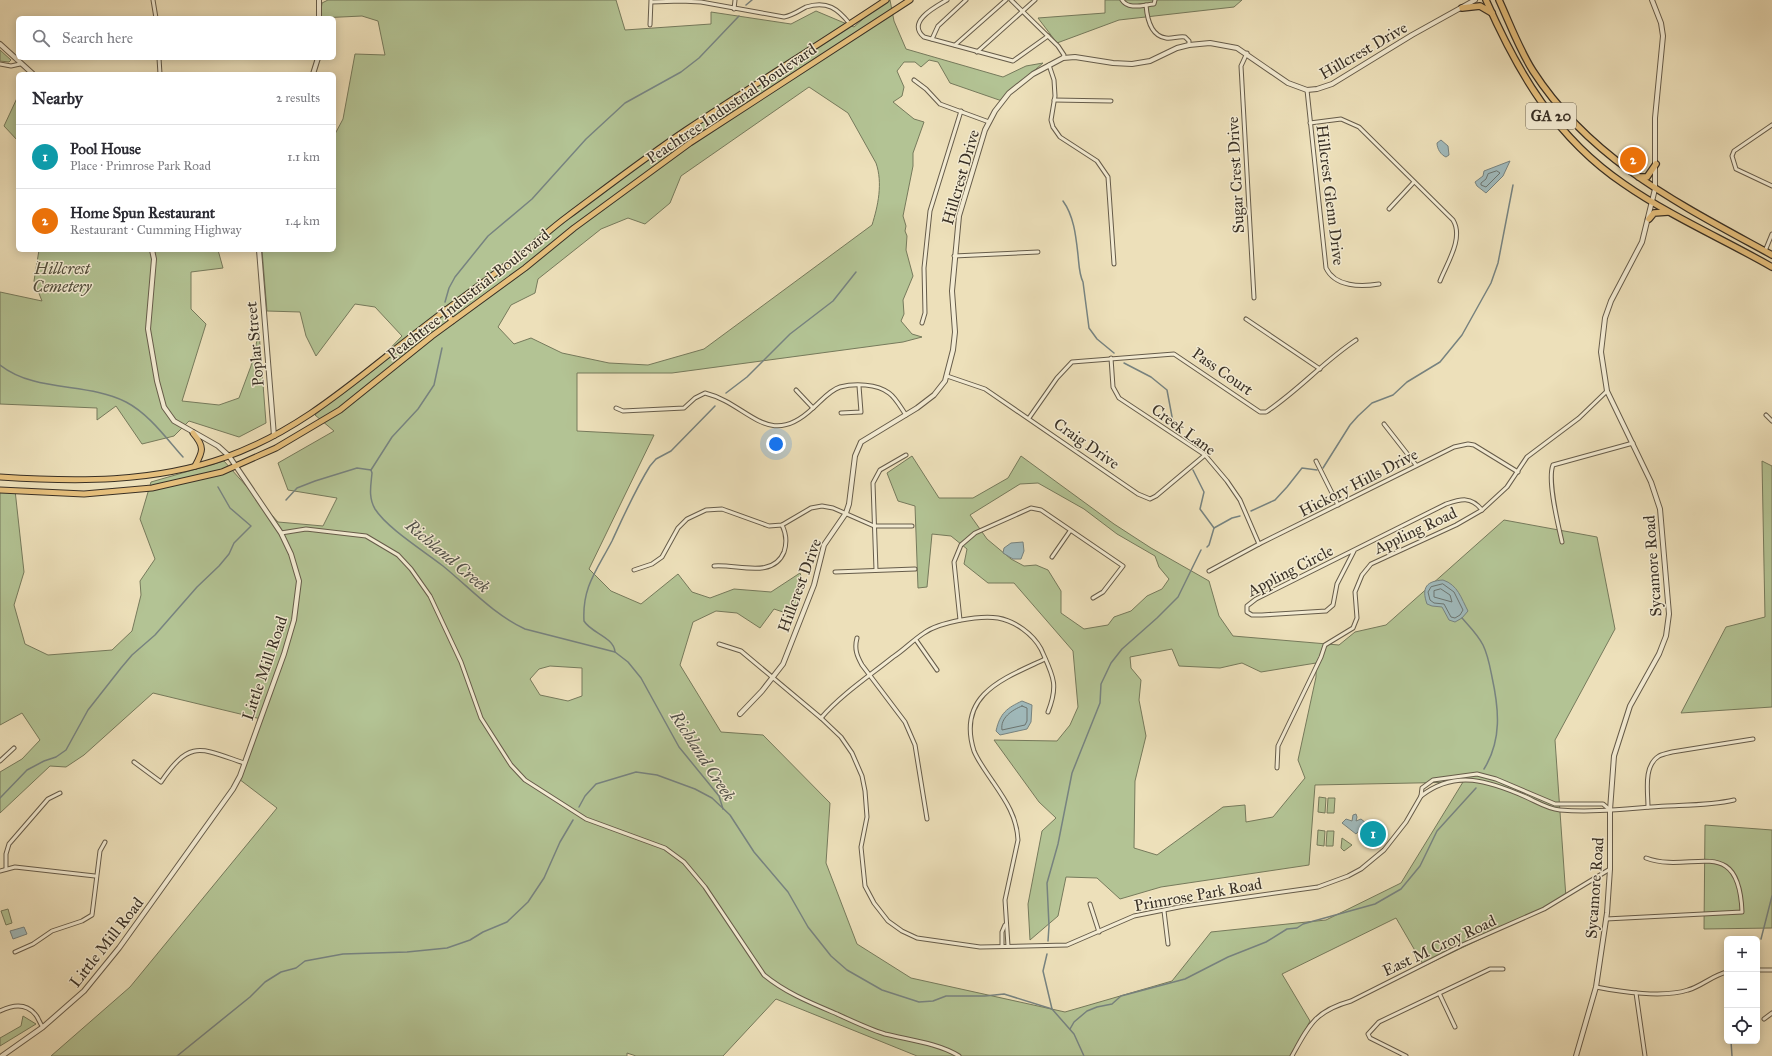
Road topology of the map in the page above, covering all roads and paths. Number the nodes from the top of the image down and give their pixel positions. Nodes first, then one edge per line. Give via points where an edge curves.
1 (153, 0) edge
2 (319, 0) edge
3 (681, 0) edge
4 (735, 0) edge
5 (886, 0) edge
6 (910, 0) edge
7 (947, 0) edge
8 (966, 0) edge
9 (1006, 0) edge
10 (1011, 0) edge
11 (1035, 0) edge
12 (1122, 0) edge
13 (1155, 0) edge
14 (1475, 0) edge
15 (1486, 0) edge
16 (652, 1) edge
17 (1652, 1) edge
18 (1471, 2) edge
19 (1501, 2) edge
20 (1146, 5) junction
21 (1462, 8) junction
22 (734, 9) junction
23 (1023, 11) junction
24 (1492, 14) junction
25 (156, 16) edge
26 (319, 16) edge
27 (850, 24) junction
28 (650, 25) dead end
29 (1048, 36) junction
30 (932, 39) junction
31 (0, 44) edge
32 (955, 45) junction
33 (1189, 45) junction
34 (977, 52) junction
35 (1247, 53) junction
36 (1063, 58) junction
37 (159, 60) edge
38 (317, 60) edge
39 (0, 64) edge
40 (20, 64) junction
41 (1049, 64) junction
42 (30, 72) edge
43 (160, 72) edge
44 (314, 72) edge
45 (914, 80) dead end
46 (1307, 90) junction
47 (1054, 100) junction
48 (1111, 101) dead end
49 (961, 112) junction
50 (989, 122) junction
51 (1310, 123) junction
52 (1772, 125) edge
53 (1656, 164) junction
54 (1638, 177) junction
55 (1414, 182) junction
56 (1772, 186) edge
57 (1655, 189) junction
58 (1651, 202) junction
59 (1389, 209) dead end
60 (1671, 213) junction
61 (1648, 219) junction
62 (1772, 234) edge
63 (1765, 251) junction
64 (152, 252) edge
65 (259, 252) edge
66 (1038, 252) dead end
67 (1772, 255) edge
68 (954, 256) junction
69 (1114, 264) dead end
70 (1772, 267) edge
71 (1440, 281) dead end
72 (1379, 284) dead end
73 (1254, 298) dead end
74 (445, 310) junction
75 (1246, 319) dead end
76 (452, 321) junction
77 (922, 323) dead end
78 (1356, 340) dead end
79 (1111, 358) junction
80 (1320, 369) junction
81 (947, 376) junction
82 (859, 386) junction
83 (796, 390) dead end
84 (1607, 391) junction
85 (616, 408) dead end
86 (813, 408) junction
87 (841, 413) dead end
88 (1766, 414) dead end
89 (906, 415) junction
90 (1029, 418) junction
91 (1772, 422) edge
92 (1384, 424) dead end
93 (194, 433) junction
94 (274, 436) junction
95 (1633, 443) junction
96 (1205, 455) junction
97 (229, 456) junction
98 (906, 456) dead end
99 (1316, 461) dead end
100 (1416, 465) junction
101 (195, 466) junction
102 (235, 466) junction
103 (1518, 472) junction
104 (0, 477) edge
105 (0, 490) edge
106 (1338, 505) junction
107 (1482, 510) junction
108 (846, 513) junction
109 (782, 525) junction
110 (874, 526) junction
111 (912, 526) dead end
112 (1070, 531) junction
113 (281, 533) junction
114 (1562, 542) dead end
115 (1259, 544) junction
116 (1354, 551) junction
117 (1052, 557) dead end
118 (714, 566) dead end
119 (914, 569) dead end
120 (634, 570) dead end
121 (876, 570) junction
122 (1209, 571) dead end
123 (835, 572) dead end
124 (1093, 598) dead end
125 (960, 620) junction
126 (857, 638) dead end
127 (916, 640) junction
128 (719, 644) dead end
129 (1045, 658) junction
130 (938, 670) dead end
131 (870, 675) junction
132 (772, 678) junction
133 (1048, 712) dead end
134 (740, 714) dead end
135 (822, 718) junction
136 (1753, 739) dead end
137 (14, 748) dead end
138 (0, 761) edge
139 (134, 762) dead end
140 (244, 763) junction
141 (1277, 768) dead end
142 (60, 793) dead end
143 (1421, 796) junction
144 (1734, 800) dead end
145 (1648, 807) junction
146 (1610, 810) junction
147 (927, 819) dead end
148 (105, 842) dead end
149 (1646, 858) dead end
150 (6, 869) junction
151 (1610, 869) junction
152 (0, 871) edge
153 (95, 876) junction
154 (1090, 904) dead end
155 (1164, 911) junction
156 (1606, 920) junction
157 (1005, 925) junction
158 (1099, 932) junction
159 (1168, 944) dead end
160 (1002, 946) junction
161 (1008, 946) junction
162 (15, 952) dead end
163 (1503, 968) dead end
164 (1760, 970) edge
165 (1772, 970) edge
166 (1724, 973) edge
167 (1596, 987) junction
168 (1439, 993) junction
169 (1636, 993) junction
170 (0, 1011) edge
171 (1772, 1012) edge
172 (1764, 1019) dead end
173 (1455, 1027) dead end
174 (43, 1028) junction
175 (2, 1056) edge
176 (959, 1056) edge
177 (1292, 1056) edge
178 (1406, 1056) edge
179 (1576, 1056) edge
180 (1645, 1056) edge

1 - 25 street
2 - 26 street
3 - 16 street
3 - 22 street
4 - 22 street
5 - 27 main road, Peachtree Industrial Boulevard
6 - 76 main road, Peachtree Industrial Boulevard via 690,143
7 - 30 street via 925,14 917,27 924,37
8 - 30 street via 938,26
9 - 32 street
10 - 23 street
11 - 23 street
12 - 20 street via 1130,6
13 - 20 street via 1154,4
14 - 18 street, Hillcrest Drive
15 - 24 highway, GA 20
16 - 28 street
17 - 53 street, Sycamore Road via 1663,36 1655,118
18 - 21 street, Hillcrest Drive
19 - 54 highway, GA 20 via 1523,54 1545,89 1588,137 1611,158
20 - 33 street via 1152,30 1158,36 1185,37
21 - 24 highway via 1480,6
21 - 46 street, Hillcrest Drive via 1332,84
22 - 27 street via 784,16 795,15 816,3 826,2 837,8
23 - 29 street
23 - 34 street
24 - 58 highway, GA 20 via 1522,74 1540,103 1582,150 1601,167
27 - 74 main road, Peachtree Industrial Boulevard via 683,132 566,217 517,258
29 - 34 street via 1013,61
29 - 36 street via 1058,46 1064,55
30 - 32 street
31 - 40 street
32 - 34 street
33 - 35 street, Hillcrest Drive via 1227,45
33 - 36 street, Hillcrest Drive via 1132,64 1075,57
35 - 46 street, Hillcrest Drive via 1288,83
35 - 73 street, Sugar Crest Drive via 1241,66
36 - 41 street, Hillcrest Drive
37 - 43 street
38 - 44 street
39 - 40 street
40 - 42 street
41 - 47 street via 1054,80
41 - 50 street, Hillcrest Drive via 1009,93
45 - 49 street via 940,104
46 - 51 street, Hillcrest Glenn Drive
47 - 48 street
47 - 69 street via 1051,120 1060,137 1097,161 1108,177
49 - 50 street
49 - 77 street via 930,211 924,268 926,313
50 - 68 street, Hillcrest Drive via 959,216
51 - 55 street via 1341,119 1359,127
51 - 72 street, Hillcrest Glenn Drive via 1326,268 1335,280 1344,284
52 - 56 street via 1734,151 1732,156 1736,169
53 - 54 highway via 1647,177
53 - 57 street, Sycamore Road
54 - 57 highway, GA 20
55 - 59 street
55 - 71 street via 1456,225 1456,239
57 - 58 street, Sycamore Road
57 - 63 highway, GA 20
58 - 60 highway, GA 20
58 - 61 street, Sycamore Road
60 - 61 highway via 1654,213
60 - 70 highway, GA 20
61 - 84 street, Sycamore Road via 1642,242 1605,318 1601,352
62 - 63 street
63 - 67 highway, GA 20
64 - 93 street, Little Mill Road via 148,329 157,381 164,407 174,421
65 - 94 street, Poplar Street
66 - 68 street
68 - 81 street, Hillcrest Drive via 952,291 955,332
74 - 76 main road
74 - 94 main road, Peachtree Industrial Boulevard via 333,400
75 - 80 street
76 - 102 main road, Peachtree Industrial Boulevard via 340,410 276,448
78 - 80 street, Pass Court
79 - 80 street, Pass Court via 1174,354 1260,412 1266,412 1273,407
79 - 90 street, Pass Court via 1072,362
79 - 96 street, Creek Lane via 1113,387 1119,398
81 - 89 street, Hillcrest Drive via 934,395
81 - 90 street, Craig Drive via 985,389
82 - 86 street via 840,387
82 - 87 street via 861,412
82 - 89 street via 879,387 890,393
83 - 86 street
84 - 95 street, Sycamore Road
84 - 103 street, Appling Road via 1579,418 1528,457
85 - 86 street via 623,411 684,408 695,398 706,393 737,407 763,424 774,426 795,423
88 - 91 street
89 - 108 street, Hillcrest Drive via 861,442 857,449
90 - 96 street, Craig Drive via 1138,494 1150,499
92 - 100 street
93 - 97 street, Little Mill Road via 218,446
93 - 101 main road via 201,443 202,454
94 - 97 main road, Peachtree Industrial Boulevard
95 - 114 street via 1553,465 1551,471 1554,498
95 - 146 street, Sycamore Road via 1660,509 1669,614 1666,636 1659,654 1630,706 1620,734 1614,756
96 - 115 street, Creek Lane via 1240,500
97 - 101 main road, Peachtree Industrial Boulevard
97 - 102 street, Little Mill Road
98 - 110 street via 880,470 873,483
99 - 106 street
100 - 103 street, Hickory Hills Drive via 1454,447 1468,444 1474,445
100 - 106 street, Hickory Hills Drive
101 - 104 main road, Peachtree Industrial Boulevard via 122,480
102 - 105 main road, Peachtree Industrial Boulevard via 222,472 171,485 124,492 84,494
102 - 113 street, Little Mill Road
103 - 107 street, Appling Road via 1507,487
106 - 115 street, Hickory Hills Drive
107 - 116 street, Appling Circle via 1472,501 1462,499 1446,504
107 - 141 street, Appling Road via 1456,526 1371,564 1366,570 1355,592 1357,618 1353,628 1325,645 1278,746
108 - 109 street via 822,506 811,508
108 - 110 street
108 - 132 street, Hillcrest Drive via 824,545 814,585 784,664
109 - 118 street via 786,537 785,548 782,558 772,566 760,569
109 - 120 street via 769,526 722,508 706,510 687,519 678,528 662,557 652,564
110 - 111 street
110 - 121 street
112 - 117 street
112 - 124 street via 1124,566 1103,592
112 - 125 street via 1041,510 1031,508 965,540 957,551 954,562
113 - 140 street, Little Mill Road via 299,581 298,599 284,654
113 - 176 street via 306,529 366,536 398,555 430,596 461,662 481,718 511,765 525,780 586,819 665,848 684,862 705,887 764,975 796,997 857,1024
115 - 122 street, Hickory Hills Drive
116 - 116 street, Appling Circle via 1256,599 1247,606 1247,612 1252,615 1268,615 1326,611 1333,606 1337,584
119 - 121 street
121 - 123 street
125 - 127 street via 924,632
125 - 129 street via 997,618 1011,623 1036,640
126 - 131 street via 857,655
127 - 130 street
127 - 131 street
128 - 132 street, Primrose Park Road via 741,651
129 - 133 street via 1055,686
129 - 157 street via 996,682 979,700 971,723 974,752 1010,808 1017,830 1018,840 1005,900
131 - 135 street via 841,697
131 - 147 street via 912,734
132 - 134 street, Hillcrest Drive
132 - 135 street, Primrose Park Road
135 - 160 street, Primrose Park Road via 845,742 862,776 867,817 860,847 865,886 888,921 917,938 980,947
136 - 145 street via 1659,756 1648,775
137 - 138 street
139 - 140 street via 161,782 175,762 194,751 208,751
140 - 174 street, Little Mill Road via 233,789 119,948 84,991
142 - 150 street via 48,799 9,844
143 - 146 street, Primrose Park Road via 1432,787 1445,782 1477,780 1497,784 1559,810
143 - 146 street, Primrose Park Road via 1422,788 1433,780 1478,774 1555,804 1603,804
143 - 155 street, Primrose Park Road via 1406,822 1384,850 1348,876 1318,887
144 - 145 street
145 - 146 street
146 - 151 street, Sycamore Road
148 - 153 street via 100,851
149 - 156 street via 1657,862 1712,860 1723,865 1733,872 1739,883 1742,912
150 - 152 street
150 - 153 street via 15,867
151 - 156 street, Sycamore Road
151 - 177 street, East M Croy Road via 1544,909 1460,946 1351,1001 1333,1006 1320,1014 1310,1026
153 - 162 street via 92,915 52,931
154 - 158 street
155 - 158 street, Primrose Park Road via 1134,916
155 - 159 street
156 - 167 street, Sycamore Road
157 - 160 street
157 - 161 street
158 - 161 street, Primrose Park Road via 1068,945
160 - 161 street, Primrose Park Road
163 - 168 street via 1490,969
164 - 165 street
166 - 169 street via 1689,990
167 - 169 street
167 - 179 street, Sycamore Road
168 - 173 street
168 - 178 street via 1380,1022 1368,1034 1376,1042
169 - 180 street
170 - 174 street via 18,1005 29,1009 35,1013
171 - 172 street
174 - 175 street, Little Mill Road

